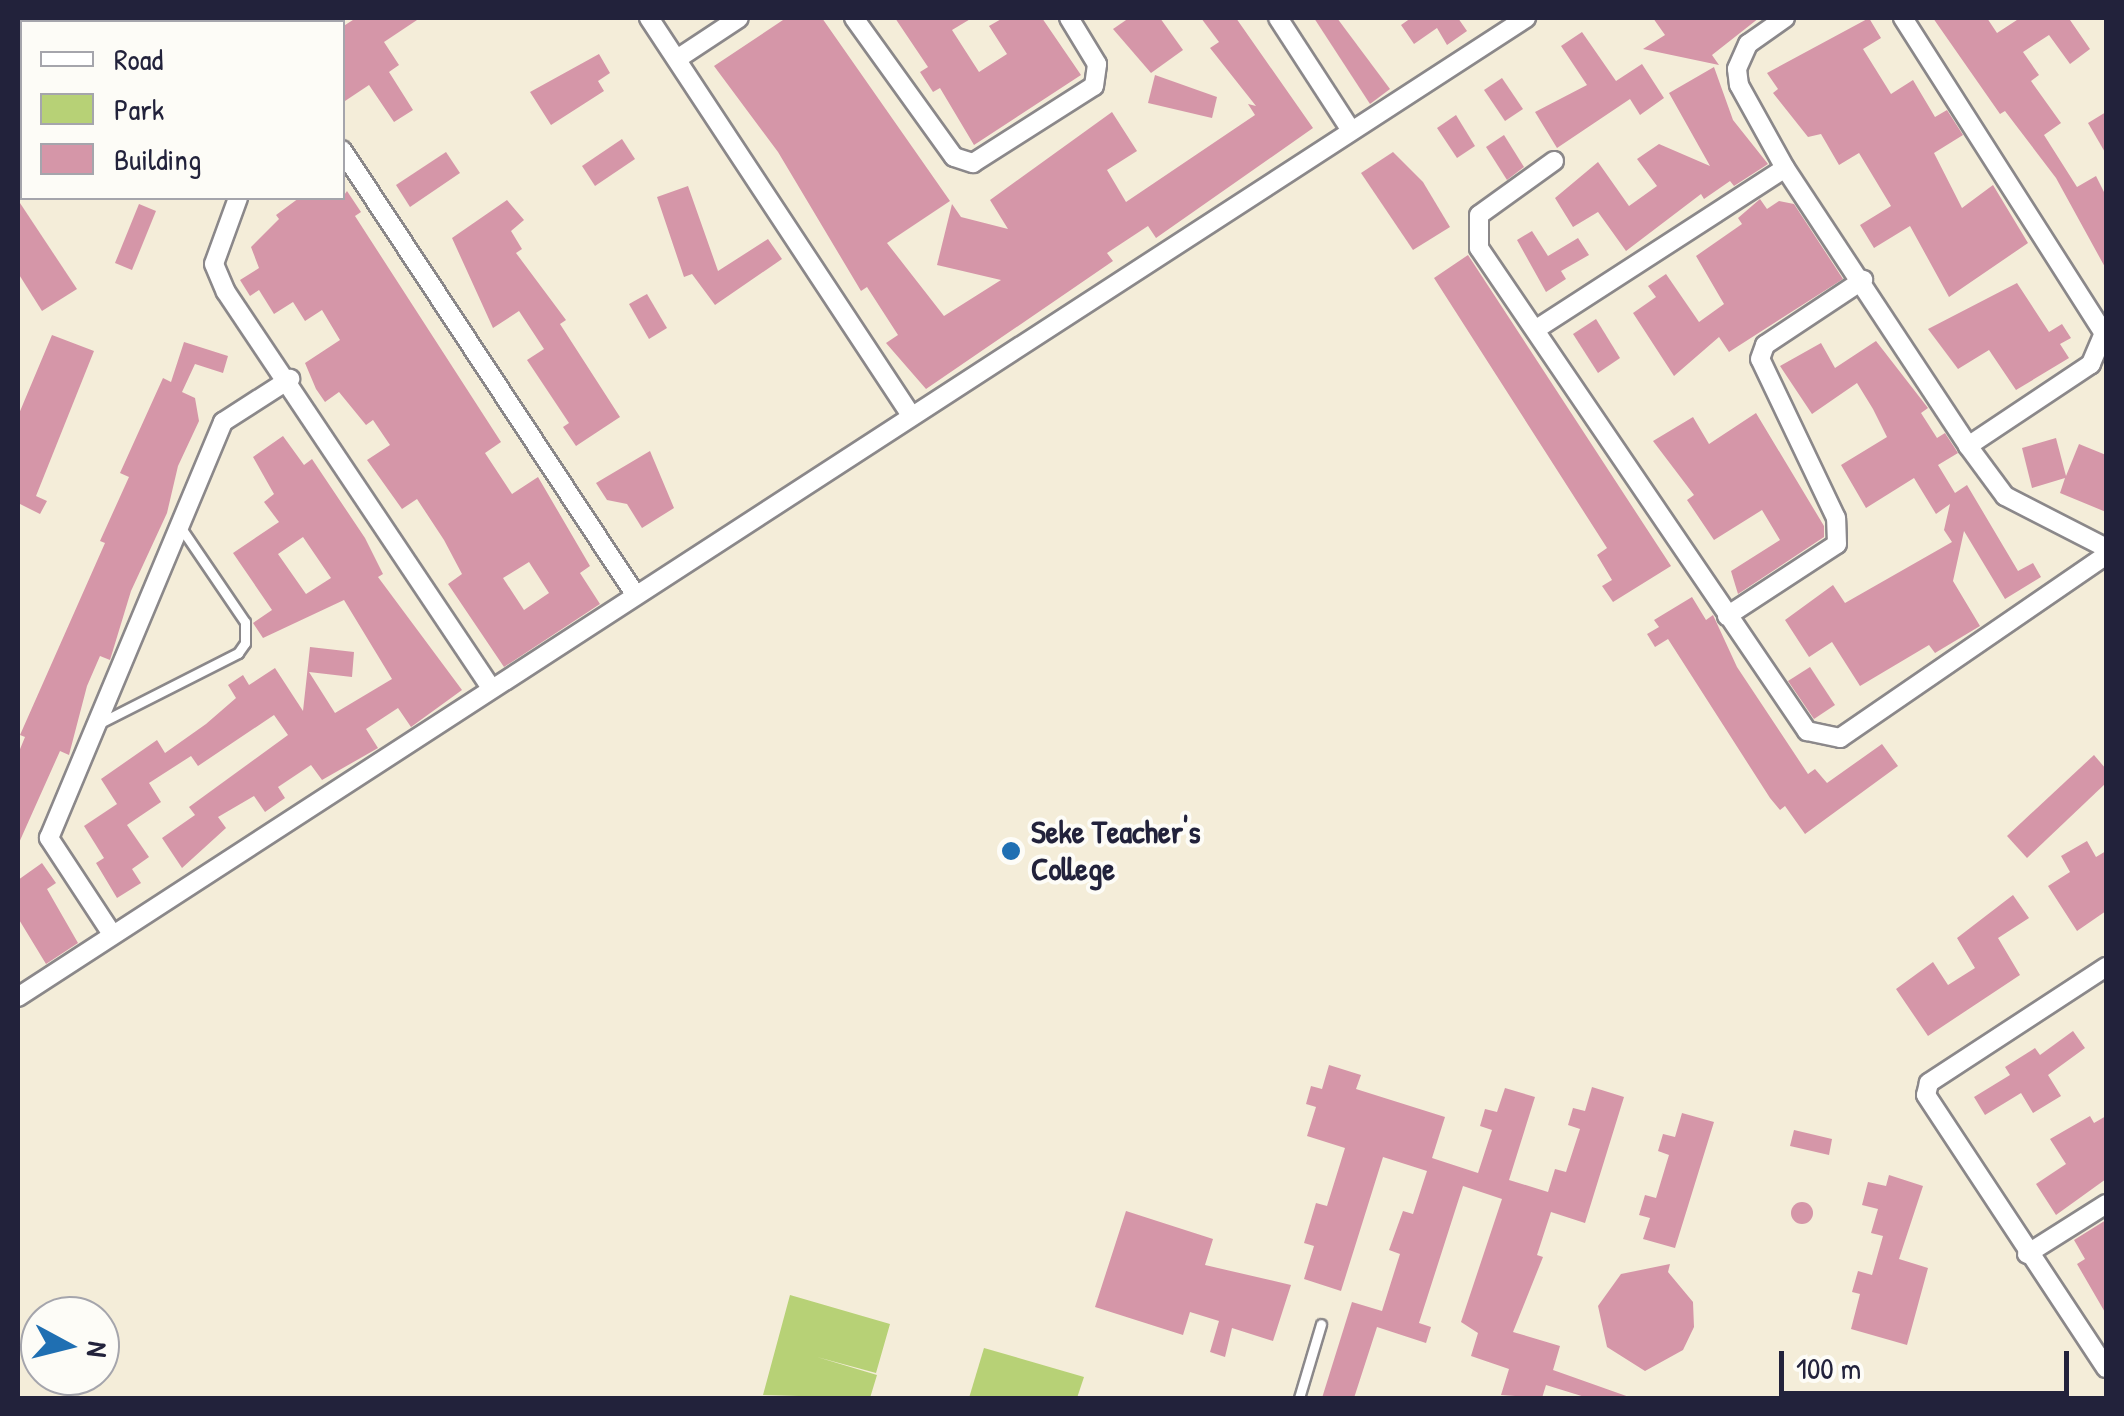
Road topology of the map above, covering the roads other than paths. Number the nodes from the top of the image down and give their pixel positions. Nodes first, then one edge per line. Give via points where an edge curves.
1 (650, 18) edge
2 (740, 18) edge
3 (854, 18) edge
4 (1069, 18) edge
5 (1278, 18) edge
6 (1526, 18) edge
7 (1785, 18) edge
8 (1904, 18) edge
9 (677, 60) junction
10 (1350, 128) junction
11 (345, 155) edge
12 (1554, 162) dead end
13 (1786, 168) junction
14 (237, 200) edge
15 (1862, 280) junction
16 (1538, 328) junction
17 (290, 380) junction
18 (910, 412) junction
19 (1968, 446) junction
20 (181, 528) junction
21 (2106, 548) edge
22 (2106, 556) edge
23 (635, 594) junction
24 (1727, 616) junction
25 (490, 687) junction
26 (97, 725) junction
27 (112, 934) junction
28 (2106, 967) edge
29 (18, 997) edge
30 (2106, 1204) edge
31 (2027, 1254) junction
32 (1321, 1324) dead end
33 (2106, 1368) edge
34 (1299, 1398) edge

1 - 9 street
2 - 9 street
3 - 4 street via 954,158 973,163 1094,86 1097,64
5 - 10 street
6 - 10 street
7 - 13 street via 1748,44 1736,69
8 - 19 street via 2104,334 2092,364
9 - 18 street
10 - 18 street
11 - 23 street
12 - 16 street via 1474,222 1479,248
13 - 15 street
13 - 16 street
14 - 17 street via 214,264 226,292
15 - 19 street
15 - 24 street via 1765,344 1760,359 1836,518 1837,544
16 - 24 street
17 - 20 street via 223,422
17 - 25 street
18 - 23 street
19 - 21 street via 2005,496
20 - 26 street
20 - 26 lane via 245,622 245,643 238,653
22 - 24 street via 1840,738 1807,731
23 - 25 street
25 - 27 street
26 - 27 street via 49,838
27 - 29 street
28 - 31 street via 1929,1083 1926,1094
30 - 31 street
31 - 33 street
32 - 34 lane

